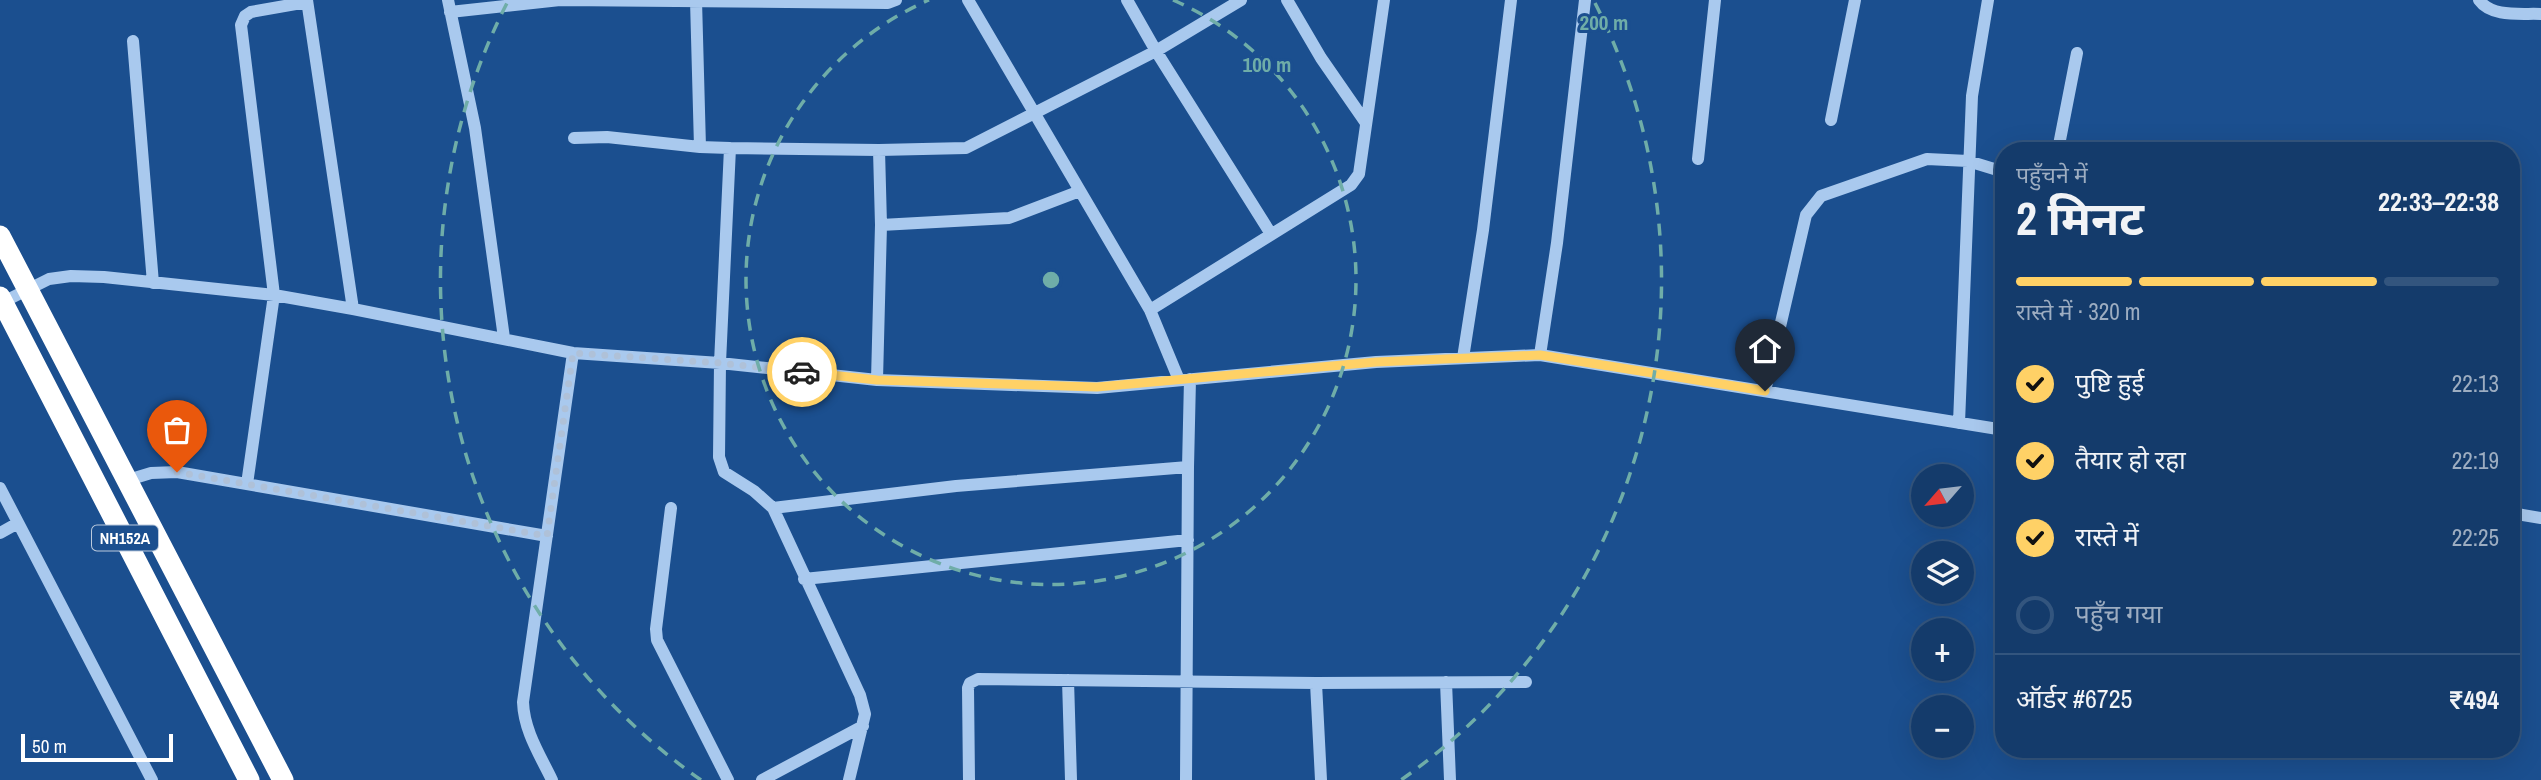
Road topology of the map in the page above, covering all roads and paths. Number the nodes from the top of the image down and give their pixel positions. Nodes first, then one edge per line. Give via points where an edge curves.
1 (560, 0) edge
2 (696, 0) edge
3 (896, 0) edge
4 (968, 0) edge
5 (1127, 0) edge
6 (1241, 0) edge
7 (1287, 0) edge
8 (1384, 0) edge
9 (1511, 0) edge
10 (1585, 0) edge
11 (1715, 0) edge
12 (1855, 0) edge
13 (1989, 0) edge
14 (2479, 0) edge
15 (307, 1) edge
16 (449, 6) edge
17 (2541, 14) edge
18 (133, 41) dead end
19 (1156, 51) junction
20 (2077, 53) dead end
21 (1035, 113) junction
22 (1831, 120) dead end
23 (1366, 123) junction
24 (574, 138) dead end
25 (2060, 142) edge
26 (700, 147) junction
27 (730, 148) junction
28 (879, 150) junction
29 (1698, 159) dead end
30 (1968, 161) junction
31 (1995, 169) edge
32 (1080, 191) junction
33 (881, 225) junction
34 (1271, 234) junction
35 (0, 236) edge
36 (153, 283) junction
37 (28, 288) junction
38 (274, 295) junction
39 (2, 300) edge
40 (353, 309) junction
41 (1150, 310) junction
42 (504, 338) junction
43 (573, 353) junction
44 (1540, 355) junction
45 (1463, 358) junction
46 (720, 363) junction
47 (1185, 379) junction
48 (877, 380) junction
49 (1765, 391) junction
50 (1959, 423) junction
51 (1995, 429) edge
52 (1188, 467) junction
53 (128, 480) junction
54 (247, 484) junction
55 (0, 488) edge
56 (671, 508) dead end
57 (773, 508) junction
58 (2520, 514) edge
59 (2541, 518) edge
60 (18, 523) junction
61 (0, 533) edge
62 (547, 536) junction
63 (1188, 540) junction
64 (804, 579) junction
65 (1068, 680) junction
66 (1186, 680) junction
67 (1446, 682) junction
68 (1526, 682) dead end
69 (1316, 683) junction
70 (863, 726) junction
71 (152, 780) edge
72 (249, 780) edge
73 (283, 780) edge
74 (552, 780) edge
75 (728, 780) edge
76 (762, 780) edge
77 (849, 780) edge
78 (969, 780) edge
79 (1071, 780) edge
80 (1186, 780) edge
81 (1321, 780) edge
82 (1450, 780) edge

1 - 2 street
1 - 16 street
2 - 3 street
2 - 26 street
4 - 21 street
5 - 19 street
6 - 19 street
7 - 23 street
8 - 23 street
9 - 45 street
10 - 44 street
11 - 29 street
12 - 22 street
13 - 30 street via 1972,96
14 - 17 street via 2503,13
15 - 38 street via 251,12 241,25
15 - 40 street
16 - 42 street via 475,128
18 - 36 street
19 - 21 street
19 - 34 street
20 - 25 street
21 - 28 street via 966,148
21 - 32 street
23 - 34 street via 1359,174 1351,185
24 - 26 street
26 - 27 street
27 - 28 street
27 - 46 street
28 - 33 street
30 - 31 street
30 - 49 street via 1927,159 1814,202 1806,215
30 - 50 street
32 - 33 street via 1009,218
32 - 41 street
33 - 48 street
34 - 41 street
35 - 37 highway, NH152A
36 - 37 street via 71,276
36 - 38 street
37 - 39 street
37 - 53 highway, NH152A
38 - 40 street
38 - 54 street
39 - 72 highway, NH152A
40 - 42 street
41 - 47 street
42 - 43 street
43 - 46 street
43 - 62 street
44 - 45 street
44 - 49 street
45 - 47 street
46 - 48 street
46 - 57 street via 722,470
47 - 48 street via 1097,387
47 - 52 street
49 - 50 street
50 - 51 street
52 - 57 street via 956,486
52 - 63 street
53 - 54 street via 177,472
53 - 73 highway, NH152A
54 - 62 street
55 - 60 street
56 - 75 street via 657,640
57 - 64 street
58 - 59 street
60 - 61 street
60 - 71 street
62 - 74 street via 523,713
63 - 64 street
63 - 66 street
64 - 70 street via 860,695
65 - 66 street
65 - 78 street via 978,679 970,683
65 - 79 street
66 - 69 street
66 - 80 street
67 - 68 street
67 - 69 street
67 - 82 street
69 - 81 street
70 - 76 street
70 - 77 street

